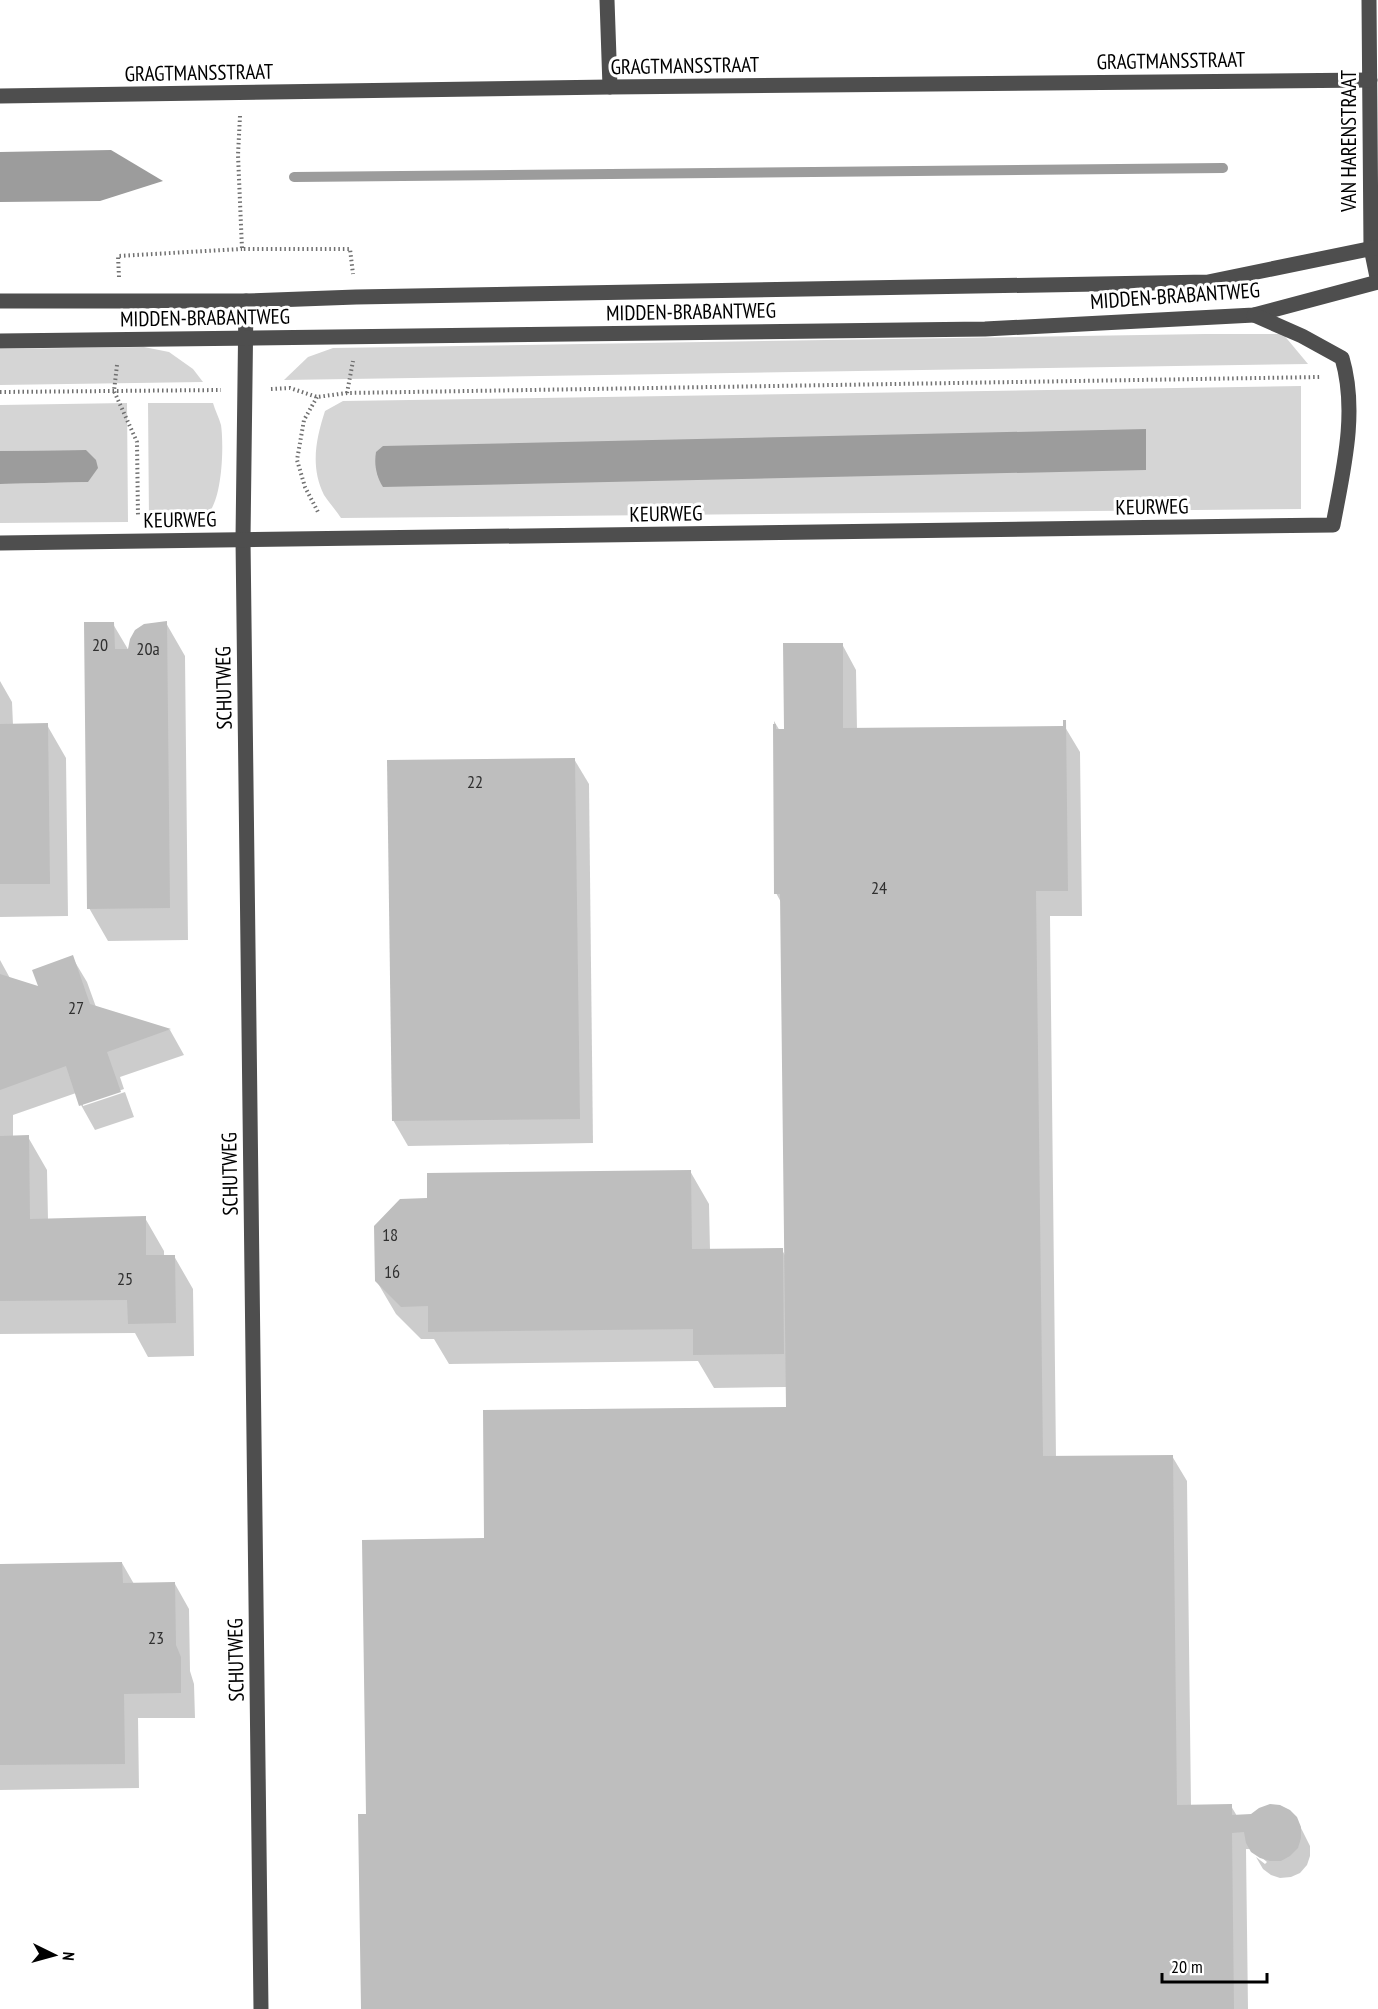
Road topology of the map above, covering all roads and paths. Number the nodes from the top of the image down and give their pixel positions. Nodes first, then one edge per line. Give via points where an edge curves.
1 (607, 0) edge
2 (1369, 0) edge
3 (1370, 80) junction
4 (610, 87) junction
5 (241, 93) junction
6 (0, 96) edge
7 (1375, 247) edge
8 (1378, 282) edge
9 (356, 297) junction
10 (246, 301) junction
11 (0, 302) edge
12 (1254, 315) junction
13 (245, 338) junction
14 (358, 338) junction
15 (0, 341) edge
16 (1347, 376) junction
17 (244, 389) junction
18 (114, 391) junction
19 (0, 392) edge
20 (347, 393) junction
21 (317, 397) junction
22 (243, 539) junction
23 (331, 540) junction
24 (138, 542) junction
25 (0, 543) edge
26 (261, 2009) edge

1 - 4 street
2 - 3 street, VAN HARENSTRAAT
3 - 4 street, GRAGTMANSSTRAAT
3 - 7 street, VAN HARENSTRAAT
4 - 5 street, GRAGTMANSSTRAAT
5 - 6 street, GRAGTMANSSTRAAT
5 - 9 path via 238,155 242,249 350,249
7 - 8 street, VAN HARENSTRAAT
7 - 9 street, MIDDEN-BRABANTWEG via 1208,282
8 - 12 street, MIDDEN-BRABANTWEG
9 - 10 street, MIDDEN-BRABANTWEG
10 - 11 street, MIDDEN-BRABANTWEG
10 - 13 street, SCHUTWEG
12 - 14 street, MIDDEN-BRABANTWEG via 986,329
12 - 16 street via 1342,358
13 - 14 street, MIDDEN-BRABANTWEG
13 - 15 street, MIDDEN-BRABANTWEG
13 - 17 street, SCHUTWEG
14 - 20 path
16 - 20 path
16 - 23 street, KEURWEG via 1347,448 1333,525
17 - 18 path
17 - 21 path via 290,388
17 - 22 street, SCHUTWEG
18 - 19 path
18 - 24 path via 137,442
20 - 21 path
21 - 23 path via 304,420 297,460 305,487
22 - 23 street, KEURWEG
22 - 24 street, KEURWEG
22 - 26 street, SCHUTWEG
24 - 25 street, KEURWEG

